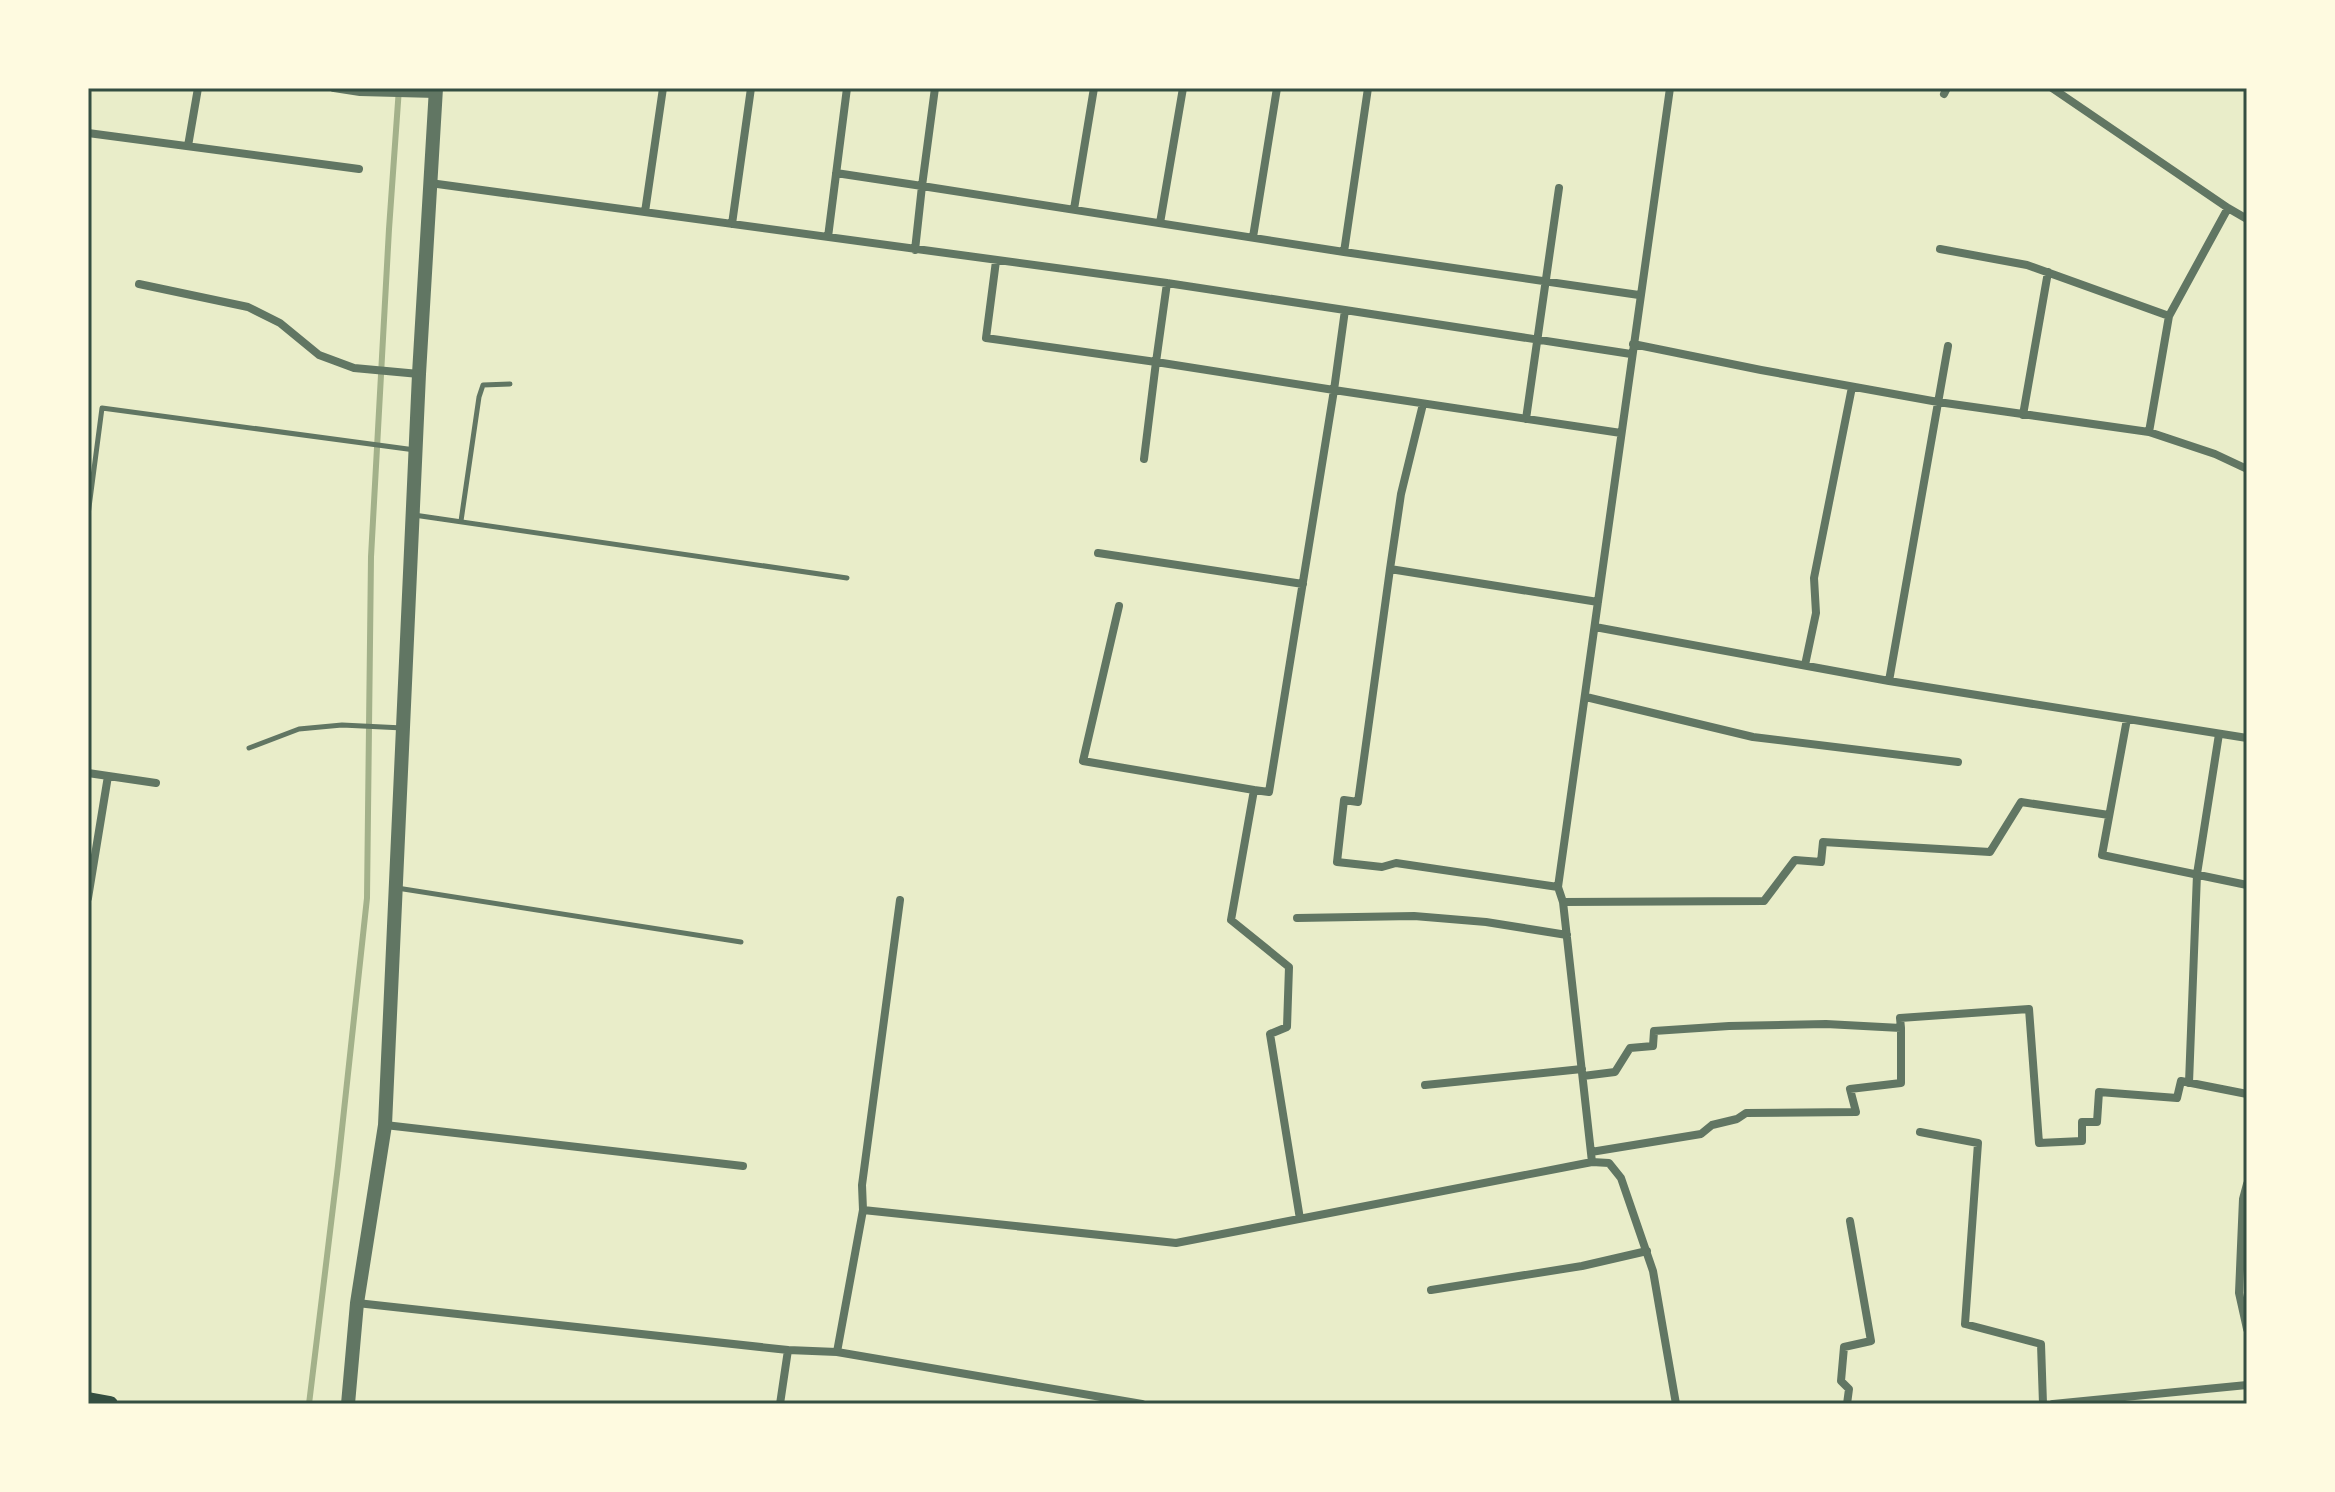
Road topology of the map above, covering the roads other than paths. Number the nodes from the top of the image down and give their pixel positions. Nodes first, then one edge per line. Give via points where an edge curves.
1 (198, 88) edge
2 (334, 88) edge
3 (663, 88) edge
4 (751, 88) edge
5 (847, 88) edge
6 (935, 88) edge
7 (1094, 88) edge
8 (1183, 88) edge
9 (1277, 88) edge
10 (1368, 88) edge
11 (1670, 88) edge
12 (2052, 88) edge
13 (432, 92) edge
14 (88, 133) edge
15 (188, 146) junction
16 (359, 169) dead end
17 (836, 173) junction
18 (430, 183) junction
19 (922, 186) junction
20 (1559, 188) dead end
21 (2228, 208) junction
22 (1074, 209) junction
23 (645, 212) junction
24 (2247, 219) edge
25 (1160, 223) junction
26 (732, 224) junction
27 (828, 237) junction
28 (1253, 237) junction
29 (1940, 249) dead end
30 (915, 250) junction
31 (1344, 252) junction
32 (996, 261) junction
33 (2048, 272) junction
34 (1546, 281) junction
35 (1167, 283) junction
36 (139, 284) dead end
37 (1639, 295) junction
38 (1345, 310) junction
39 (2169, 316) junction
40 (1537, 340) junction
41 (1633, 344) junction
42 (1948, 346) dead end
43 (1631, 354) junction
44 (1156, 362) junction
45 (419, 374) junction
46 (510, 384) dead end
47 (1852, 387) junction
48 (1334, 390) junction
49 (1938, 402) junction
50 (1423, 404) junction
51 (2023, 415) junction
52 (1526, 419) junction
53 (2149, 432) junction
54 (1621, 433) junction
55 (411, 450) junction
56 (1144, 459) dead end
57 (2247, 469) edge
58 (88, 515) edge
59 (413, 515) junction
60 (461, 521) junction
61 (1098, 553) dead end
62 (1390, 569) junction
63 (847, 578) dead end
64 (1303, 584) junction
65 (1598, 602) junction
66 (1119, 606) dead end
67 (1595, 627) junction
68 (1805, 665) junction
69 (1889, 681) junction
70 (1586, 697) junction
71 (2127, 719) junction
72 (398, 728) junction
73 (2219, 734) junction
74 (2247, 738) edge
75 (249, 748) dead end
76 (1958, 762) dead end
77 (88, 773) edge
78 (108, 776) junction
79 (156, 783) dead end
80 (1254, 790) junction
81 (2109, 815) junction
82 (2197, 874) junction
83 (89, 880) edge
84 (2247, 885) edge
85 (1558, 887) junction
86 (396, 888) junction
87 (88, 898) edge
88 (900, 900) dead end
89 (1563, 902) junction
90 (1297, 918) dead end
91 (1567, 935) junction
92 (741, 942) dead end
93 (1901, 1028) junction
94 (1582, 1072) junction
95 (2189, 1083) junction
96 (1425, 1085) dead end
97 (2247, 1094) edge
98 (385, 1125) junction
99 (1920, 1132) dead end
100 (1592, 1157) junction
101 (743, 1166) dead end
102 (2247, 1184) edge
103 (863, 1210) junction
104 (1300, 1219) junction
105 (1850, 1221) dead end
106 (1647, 1251) junction
107 (1431, 1290) dead end
108 (357, 1303) junction
109 (2247, 1329) edge
110 (788, 1350) junction
111 (837, 1352) junction
112 (2247, 1385) edge
113 (88, 1400) edge
114 (110, 1404) edge
115 (348, 1404) edge
116 (780, 1404) edge
117 (1142, 1404) edge
118 (1676, 1404) edge
119 (1847, 1404) edge
120 (2043, 1404) edge
121 (2053, 1404) edge

1 - 15 street
2 - 13 street
3 - 23 street
4 - 26 street
5 - 17 street
6 - 19 street
7 - 22 street
8 - 25 street
9 - 28 street
10 - 31 street
11 - 37 street
12 - 21 street
13 - 18 street
14 - 15 street
15 - 16 street
17 - 19 street
17 - 27 street
18 - 23 street
18 - 45 street
19 - 22 street
19 - 30 street
20 - 34 street
21 - 24 street
21 - 39 street
22 - 25 street
23 - 26 street
25 - 28 street
26 - 27 street
27 - 30 street
28 - 31 street
29 - 33 street
30 - 32 street
31 - 34 street
32 - 35 street
32 - 44 street via 986,338
33 - 39 street
33 - 51 street
34 - 37 street
34 - 40 street
35 - 38 street
35 - 44 street
36 - 45 street via 248,307 280,323 319,355 354,368
37 - 41 street
38 - 40 street
38 - 48 street
39 - 53 street
40 - 43 street
40 - 52 street
41 - 43 street
41 - 47 street
42 - 49 street
43 - 54 street
44 - 48 street
44 - 56 street
45 - 55 street
46 - 60 lane via 483,385
47 - 49 street
47 - 68 street via 1814,578 1816,613
48 - 50 street
48 - 64 street
49 - 51 street
49 - 69 street
50 - 52 street
50 - 62 street
51 - 53 street
52 - 54 street
53 - 57 street
54 - 65 street
55 - 58 lane via 102,408
55 - 59 street
59 - 60 lane
59 - 72 street
60 - 63 lane
61 - 64 street
62 - 65 street
62 - 85 street via 1358,802 1344,800 1337,862 1382,867 1396,863
64 - 80 street via 1269,792
65 - 67 street
66 - 80 street via 1083,761
67 - 68 street
67 - 70 street
68 - 69 street
69 - 71 street
70 - 76 street via 1753,737
70 - 85 street
71 - 73 street
71 - 81 street
72 - 75 lane via 299,729
72 - 86 street
73 - 74 street
73 - 82 street
77 - 78 street
78 - 79 street
78 - 83 street
80 - 104 street via 1231,920 1289,967 1287,1027 1270,1034
81 - 82 street via 2102,855
81 - 89 street via 2021,802 1990,852 1823,842 1821,862 1795,860 1764,901
82 - 84 street
82 - 95 street
83 - 87 street
85 - 89 street
86 - 92 lane
86 - 98 street
88 - 103 street
89 - 91 street
90 - 91 street via 1414,916
91 - 94 street
93 - 94 street via 1826,1024 1654,1031 1653,1046 1630,1048 1615,1072
93 - 95 street via 1900,1018 2029,1009 2039,1143 2082,1141 2082,1122 2097,1122 2099,1092 2177,1098 2181,1081
93 - 100 street via 1901,1083 1850,1089 1856,1112 1746,1113 1701,1134
94 - 96 street
94 - 100 street
95 - 97 street
98 - 101 street
98 - 108 street
99 - 120 street via 1978,1143 1965,1324 2041,1344
100 - 104 street
100 - 106 street via 1609,1163 1621,1178
102 - 109 street via 2239,1293
103 - 104 street via 1176,1243
103 - 111 street
105 - 119 street via 1871,1341 1844,1347 1841,1381 1849,1389
106 - 107 street
106 - 118 street
108 - 110 street
108 - 115 street
110 - 111 street
110 - 116 street
111 - 117 street
112 - 121 street
113 - 114 main road

